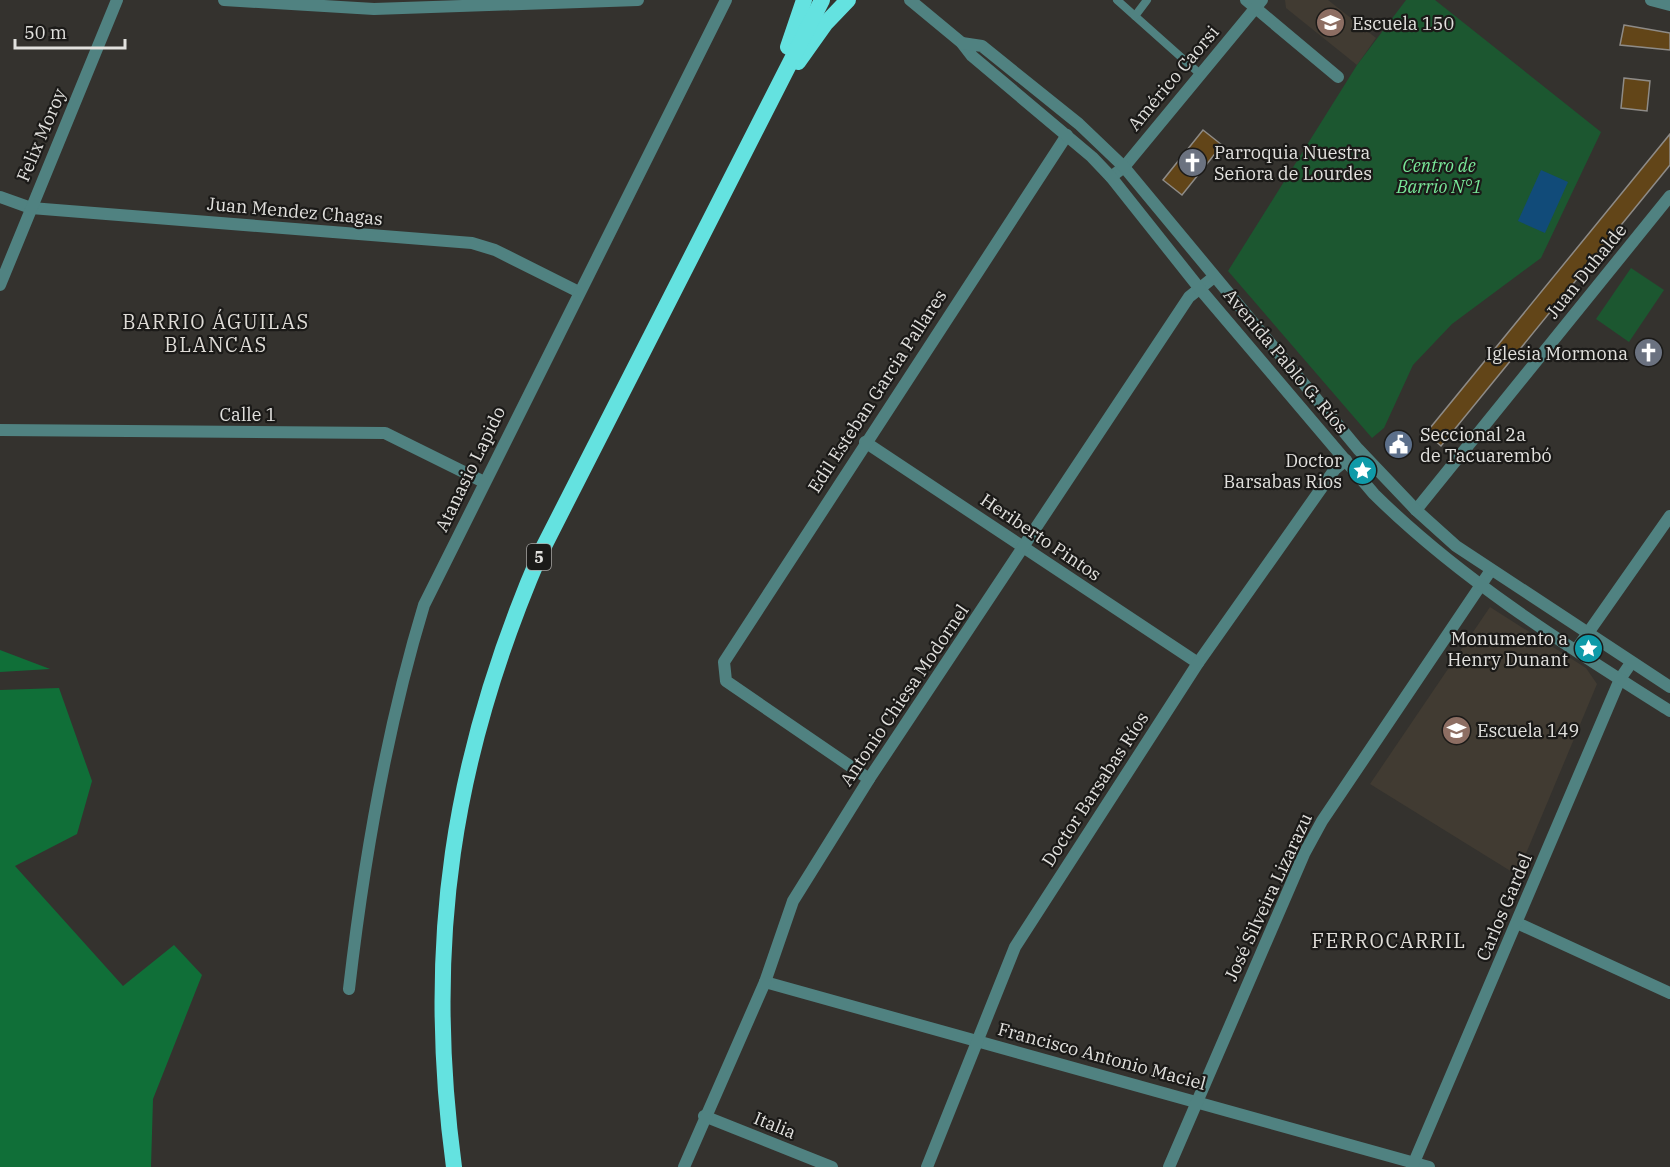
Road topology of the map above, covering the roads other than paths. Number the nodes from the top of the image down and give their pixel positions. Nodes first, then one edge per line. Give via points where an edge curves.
1 (117, 0) edge
2 (224, 0) edge
3 (638, 0) edge
4 (726, 0) edge
5 (804, 0) edge
6 (822, 0) edge
7 (863, 0) edge
8 (910, 0) edge
9 (1117, 0) edge
10 (1147, 0) edge
11 (1651, 0) edge
12 (846, 3) edge
13 (1254, 3) edge
14 (376, 4) edge
15 (1670, 5) edge
16 (1135, 16) junction
17 (962, 43) junction
18 (1200, 74) junction
19 (782, 77) junction
20 (1338, 77) dead end
21 (1067, 135) junction
22 (1124, 167) junction
23 (1111, 177) junction
24 (1670, 196) edge
25 (0, 197) edge
26 (30, 208) junction
27 (1214, 277) junction
28 (0, 285) edge
29 (1200, 289) junction
30 (579, 292) junction
31 (0, 430) edge
32 (865, 442) junction
33 (1346, 460) junction
34 (484, 482) junction
35 (1416, 510) junction
36 (1670, 516) edge
37 (1025, 547) junction
38 (1491, 570) junction
39 (1480, 586) junction
40 (1587, 633) junction
41 (1576, 650) junction
42 (1197, 663) junction
43 (1631, 663) junction
44 (1620, 679) junction
45 (1670, 687) edge
46 (1670, 711) edge
47 (869, 778) junction
48 (1516, 923) junction
49 (765, 982) junction
50 (349, 989) dead end
51 (1670, 993) edge
52 (977, 1041) junction
53 (1196, 1100) junction
54 (704, 1116) junction
55 (1413, 1164) edge
56 (454, 1167) edge
57 (684, 1167) edge
58 (832, 1167) edge
59 (927, 1167) edge
60 (1169, 1167) edge
61 (1429, 1167) edge

1 - 26 street, Felix Moroy
2 - 14 street
3 - 14 street
4 - 30 street, Atanasio Lapido
5 - 19 highway via 788,45
6 - 19 highway, 5
7 - 12 highway
8 - 17 street, Avenida Pablo G. Ríos
9 - 16 lane
10 - 16 lane
11 - 15 street
12 - 19 highway via 825,24 805,56
13 - 18 street, Américo Caorsi
13 - 20 street
16 - 18 lane
17 - 21 street, Avenida Pablo G. Ríos via 972,56
17 - 22 street, Avenida Pablo G. Ríos via 982,46 1079,124
18 - 22 street, Américo Caorsi
19 - 56 highway, 5 via 546,542 486,694 459,811 444,936 443,1058
21 - 23 street, Avenida Pablo G. Ríos
21 - 32 street, Edil Esteban Garcia Pallares
22 - 23 street, Américo Caorsi
22 - 27 street, Avenida Pablo G. Ríos
23 - 29 street, Avenida Pablo G. Ríos
24 - 35 street, Juan Duhalde
25 - 26 street, Juan Mendez Chagas
26 - 28 street, Felix Moroy
26 - 30 street, Juan Mendez Chagas via 472,243 495,250
27 - 29 street, Antonio Chiesa Modornel
27 - 35 street, Avenida Pablo G. Ríos via 1385,480
29 - 33 street, Avenida Pablo G. Ríos
29 - 37 street, Antonio Chiesa Modornel via 1189,297
30 - 34 street, Atanasio Lapido
31 - 34 street, Calle 1 via 386,433
32 - 37 street, Heriberto Pintos
32 - 47 street, Edil Esteban Garcia Pallares via 723,668 726,681
33 - 39 street, Avenida Pablo G. Ríos via 1405,525
33 - 42 street, Doctor Barsabas Ríos via 1335,469
34 - 50 street, Atanasio Lapido via 424,605 402,676 359,903
35 - 38 street, Avenida Pablo G. Ríos via 1456,546
36 - 40 street
37 - 42 street, Heriberto Pintos
37 - 47 street, Antonio Chiesa Modornel
38 - 39 street, José Silveira Lizarazu
38 - 40 street, Avenida Pablo G. Ríos
39 - 41 street, Avenida Pablo G. Ríos
39 - 53 street, José Silveira Lizarazu via 1308,846
40 - 41 street
40 - 43 street, Avenida Pablo G. Ríos
41 - 44 street, Avenida Pablo G. Ríos
42 - 52 street, Doctor Barsabas Ríos via 1015,947
43 - 44 street, Carlos Gardel
43 - 45 street, Avenida Pablo G. Ríos
44 - 46 street, Avenida Pablo G. Ríos
44 - 48 street, Carlos Gardel
47 - 49 street, Antonio Chiesa Modornel via 793,901
48 - 51 street
48 - 55 street, Carlos Gardel
49 - 52 street, Francisco Antonio Maciel
49 - 54 street, Antonio Chiesa Modornel
52 - 53 street, Francisco Antonio Maciel
52 - 59 street, Doctor Barsabas Ríos
53 - 55 street, Francisco Antonio Maciel
53 - 60 street, José Silveira Lizarazu
54 - 57 street, Antonio Chiesa Modornel
54 - 58 street, Italia
55 - 61 street, Francisco Antonio Maciel

